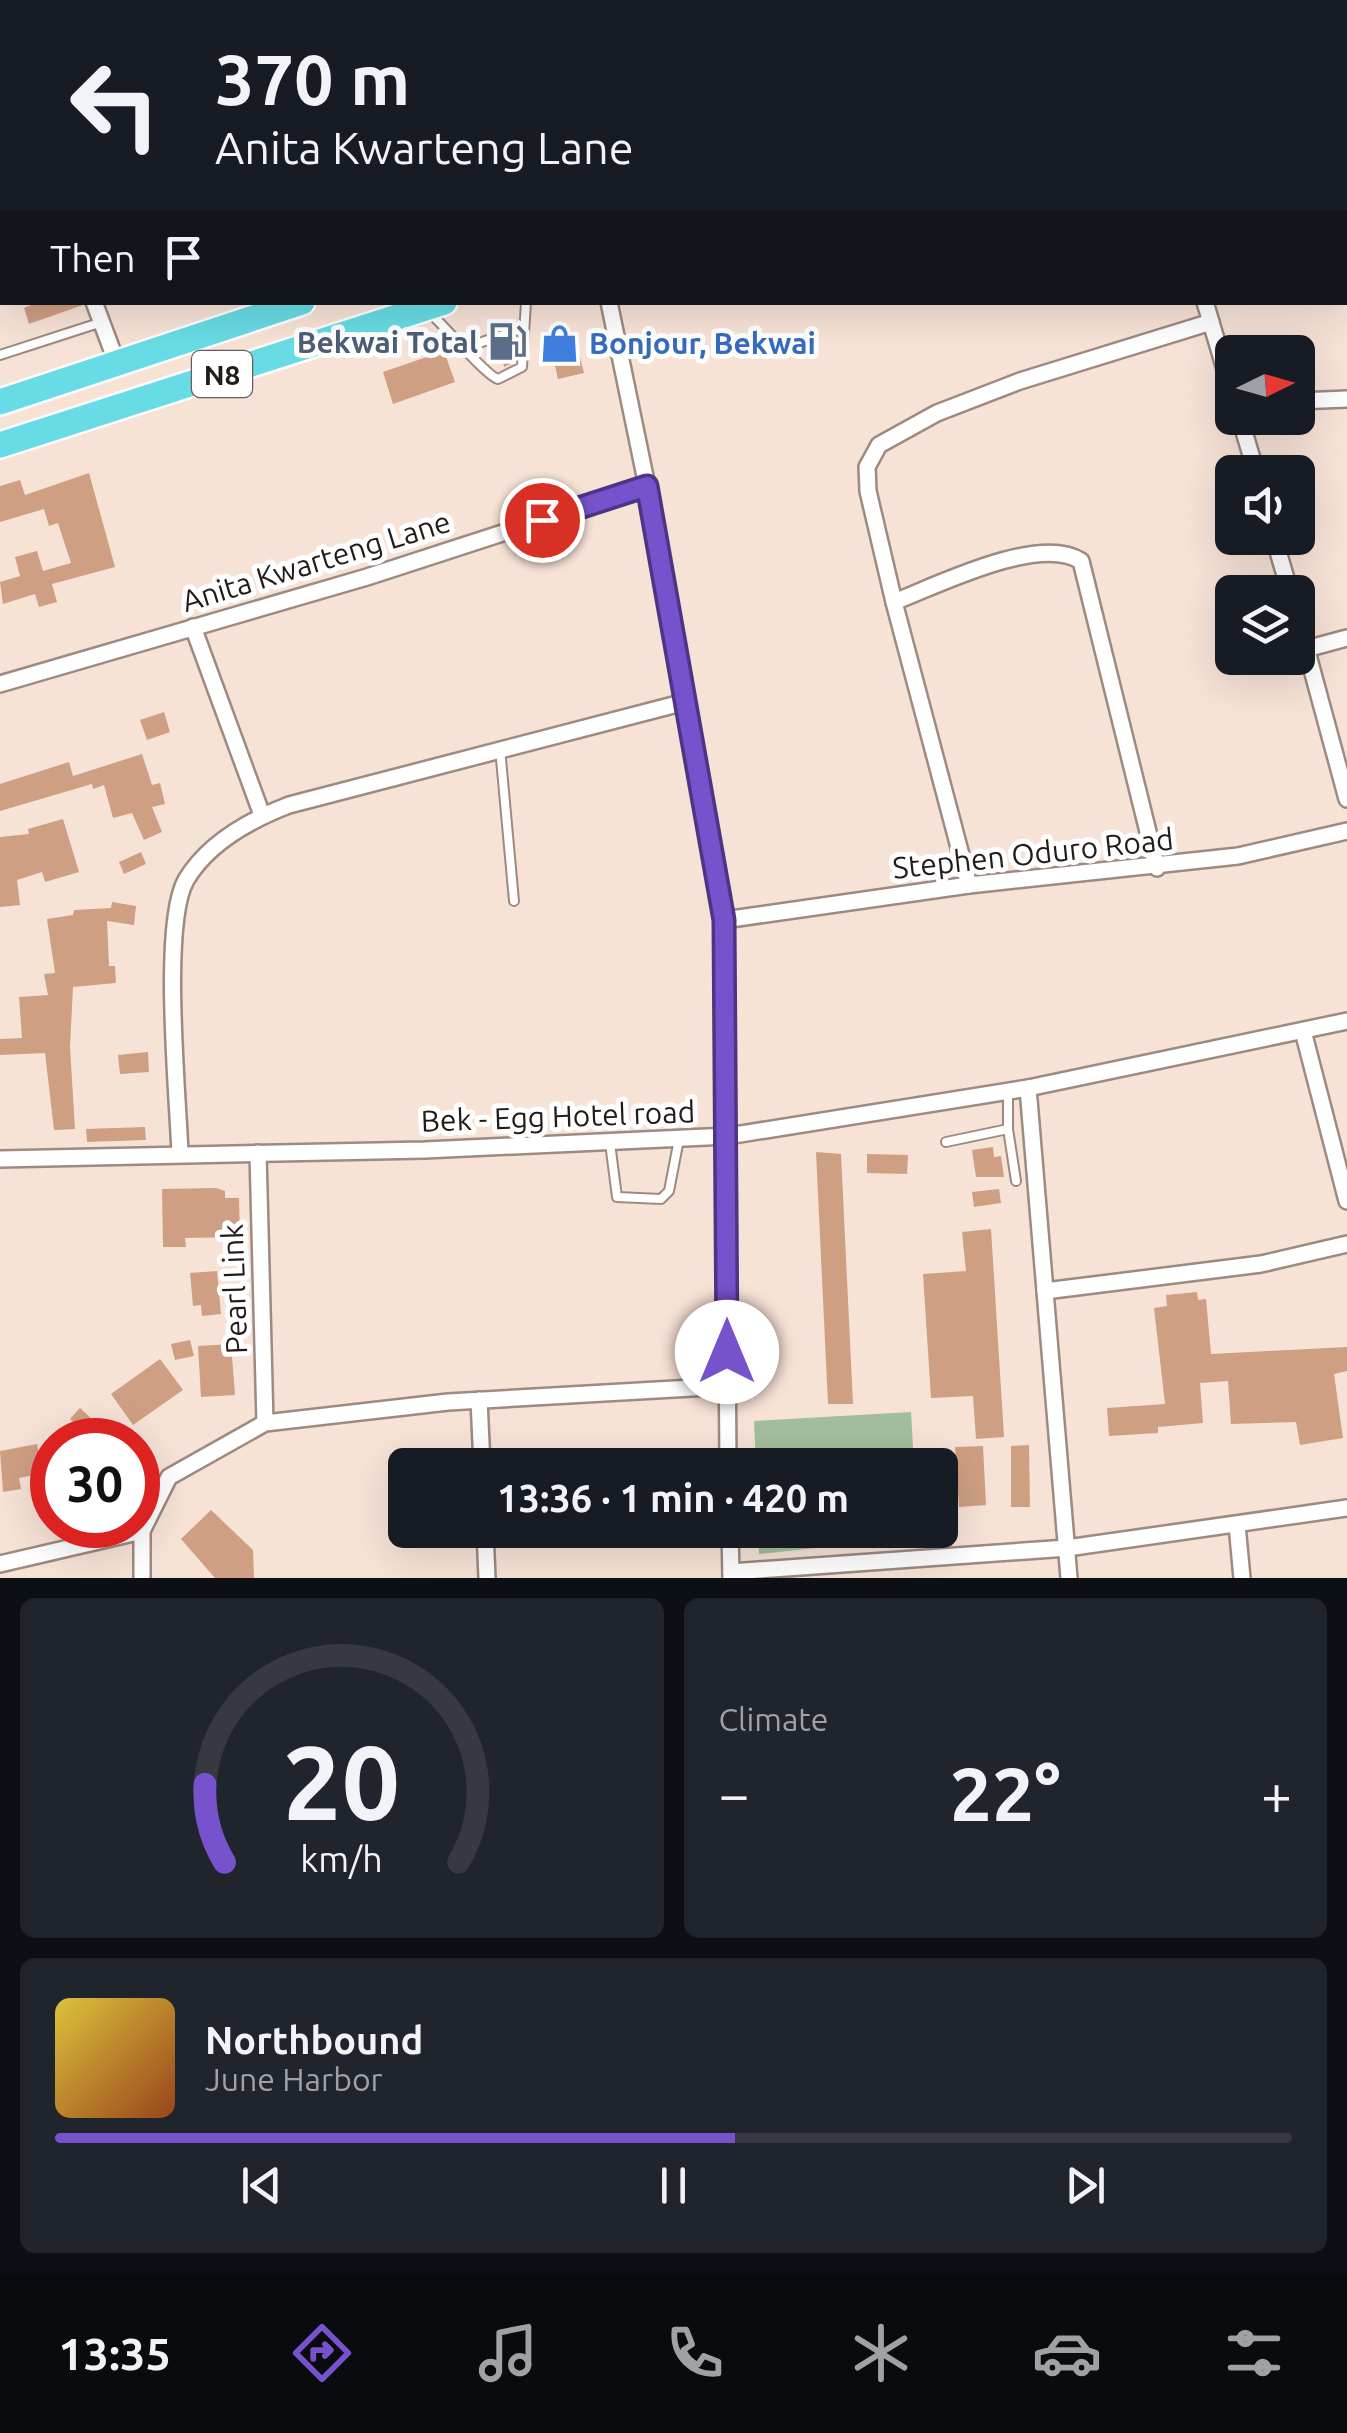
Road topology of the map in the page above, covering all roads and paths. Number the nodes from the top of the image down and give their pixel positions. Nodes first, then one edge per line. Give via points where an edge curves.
1 (95, 305) edge
2 (293, 305) edge
3 (526, 305) edge
4 (610, 305) edge
5 (1206, 305) edge
6 (435, 306) edge
7 (1211, 322) junction
8 (100, 323) junction
9 (524, 328) junction
10 (208, 332) junction
11 (1215, 336) edge
12 (466, 347) junction
13 (0, 355) edge
14 (118, 366) junction
15 (219, 375) junction
16 (1347, 398) edge
17 (1315, 400) edge
18 (0, 402) edge
19 (0, 445) edge
20 (647, 486) junction
21 (894, 602) junction
22 (193, 626) junction
23 (1347, 638) edge
24 (1315, 647) edge
25 (1313, 675) edge
26 (0, 684) edge
27 (685, 702) junction
28 (500, 748) junction
29 (1347, 799) edge
30 (262, 815) junction
31 (1347, 831) edge
32 (1157, 868) junction
33 (969, 885) junction
34 (514, 901) dead end
35 (724, 920) junction
36 (1347, 1021) edge
37 (1303, 1031) junction
38 (1028, 1088) junction
39 (1008, 1091) junction
40 (1008, 1130) junction
41 (728, 1136) junction
42 (680, 1139) junction
43 (610, 1142) junction
44 (946, 1142) dead end
45 (258, 1153) junction
46 (180, 1154) junction
47 (0, 1159) edge
48 (1016, 1181) dead end
49 (1347, 1202) edge
50 (1347, 1244) edge
51 (1045, 1291) junction
52 (727, 1386) junction
53 (479, 1400) junction
54 (265, 1422) junction
55 (481, 1448) edge
56 (728, 1448) edge
57 (160, 1494) edge
58 (1347, 1508) edge
59 (1237, 1525) junction
60 (69, 1548) edge
61 (142, 1548) edge
62 (486, 1548) edge
63 (730, 1548) edge
64 (1067, 1548) junction
65 (0, 1564) edge
66 (731, 1575) edge
67 (142, 1578) edge
68 (487, 1578) edge
69 (1069, 1578) edge
70 (1242, 1578) edge

1 - 8 street
2 - 10 highway, N8
3 - 9 lane
4 - 20 street
5 - 7 street
6 - 12 lane
6 - 15 highway, N8
7 - 11 street
7 - 21 street via 1020,381 879,444 867,467 868,491
8 - 13 lane
8 - 14 street
9 - 12 lane
9 - 12 lane via 522,367 502,378 490,376
10 - 14 highway, N8
10 - 15 highway
14 - 18 highway, N8
15 - 19 highway, N8
16 - 17 street
20 - 22 street, Anita Kwarteng Lane
20 - 27 street
21 - 32 street via 1050,551 1081,561
21 - 33 street
22 - 26 street, Anita Kwarteng Lane
22 - 30 street
23 - 24 street
25 - 29 street
27 - 28 street
27 - 35 street
28 - 30 street
28 - 34 lane
30 - 46 street via 208,851 185,883 173,922
31 - 32 street, Stephen Oduro Road
32 - 33 street, Stephen Oduro Road
33 - 35 street, Stephen Oduro Road
35 - 41 street
36 - 37 street, Bek - Egg Hotel road
37 - 38 street, Bek - Egg Hotel road
37 - 49 street
38 - 39 street, Bek - Egg Hotel road
38 - 51 street
39 - 40 lane
39 - 41 street, Bek - Egg Hotel road
40 - 44 lane
40 - 48 lane
41 - 42 street, Bek - Egg Hotel road
41 - 52 street
42 - 43 street, Bek - Egg Hotel road
42 - 43 lane via 669,1191 660,1199 618,1197
43 - 45 street, Bek - Egg Hotel road
45 - 46 street, Bek - Egg Hotel road
45 - 54 street, Pearl Link
46 - 47 street, Bek - Egg Hotel road
50 - 51 street via 1261,1264
51 - 64 street
52 - 53 street
52 - 56 street
53 - 54 street
53 - 55 street
54 - 57 street via 168,1477
58 - 59 street
59 - 64 street
59 - 70 street
60 - 65 street
61 - 67 street
62 - 68 street
63 - 66 street
64 - 66 street
64 - 69 street

